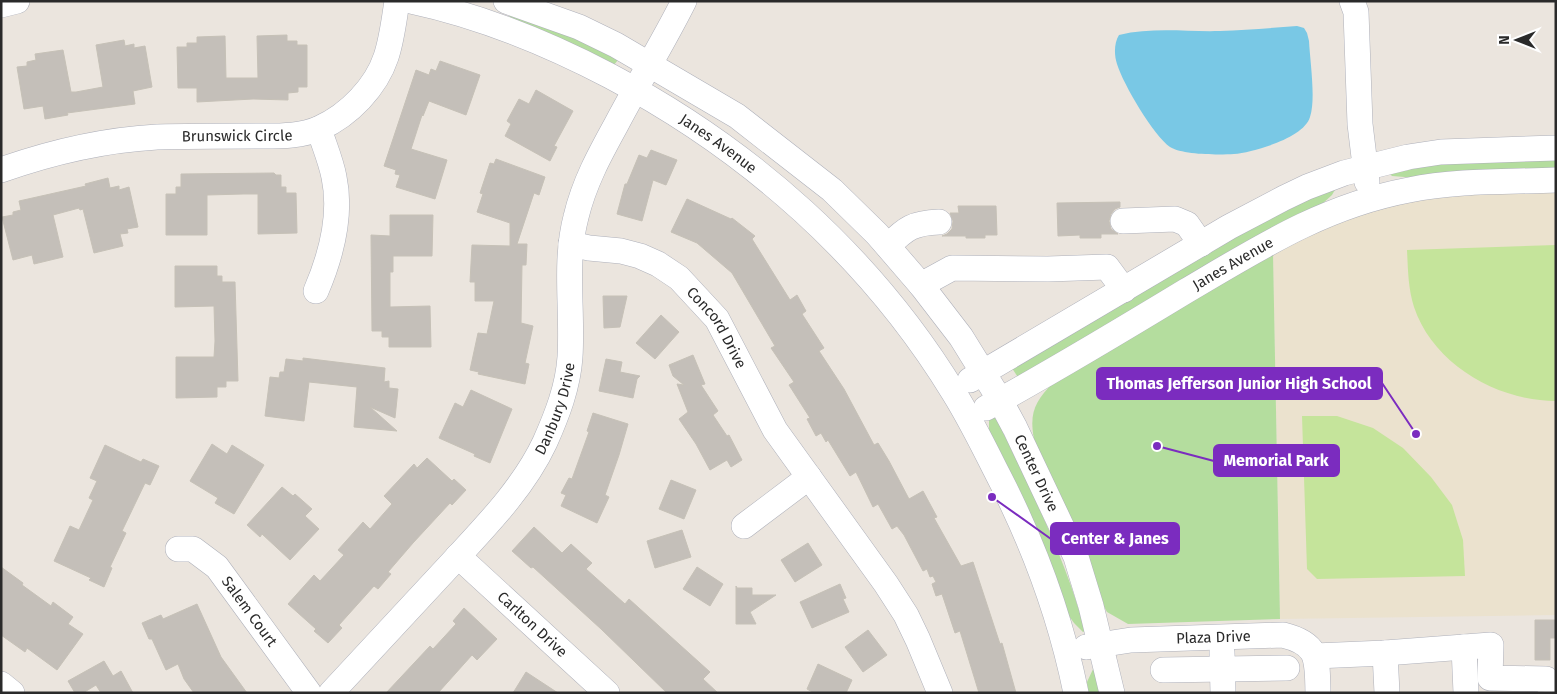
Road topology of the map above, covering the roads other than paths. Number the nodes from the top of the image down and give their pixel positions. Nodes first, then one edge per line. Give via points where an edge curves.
1 (17, 1) edge
2 (397, 1) edge
3 (411, 1) edge
4 (506, 1) edge
5 (684, 1) edge
6 (1, 5) edge
7 (1355, 5) edge
8 (649, 64) junction
9 (635, 90) junction
10 (319, 129) junction
11 (1556, 148) edge
12 (1364, 167) junction
13 (1, 170) edge
14 (1556, 180) edge
15 (1371, 199) junction
16 (1123, 221) dead end
17 (939, 222) dead end
18 (571, 244) junction
19 (1201, 244) junction
20 (888, 246) junction
21 (921, 286) junction
22 (1124, 290) junction
23 (316, 291) dead end
24 (983, 373) junction
25 (952, 390) junction
26 (1000, 400) junction
27 (969, 418) junction
28 (809, 477) junction
29 (744, 526) dead end
30 (178, 549) dead end
31 (458, 556) junction
32 (1222, 637) junction
33 (1101, 644) junction
34 (1464, 647) junction
35 (1067, 652) junction
36 (1385, 653) junction
37 (1315, 656) junction
38 (1286, 668) dead end
39 (1163, 670) dead end
40 (1223, 681) edge
41 (1, 684) edge
42 (12, 693) edge
43 (309, 693) edge
44 (331, 693) edge
45 (607, 693) edge
46 (940, 693) edge
47 (1076, 693) edge
48 (1112, 693) edge
49 (1318, 693) edge
50 (1387, 693) edge
51 (1466, 693) edge
52 (1552, 693) edge

1 - 6 street
2 - 10 street, Brunswick Circle via 386,58 372,85 353,105
3 - 9 street, Janes Avenue via 472,16 514,32
4 - 8 street, Janes Avenue via 579,28
5 - 8 street, Danbury Drive
7 - 12 street
8 - 9 street, Danbury Drive
8 - 20 street, Janes Avenue via 737,116 803,166
9 - 18 street, Danbury Drive via 583,191
9 - 25 street, Janes Avenue via 730,150 833,239 900,314
10 - 13 street, Brunswick Circle via 295,135 122,140 30,160
10 - 23 street via 335,179 337,207 326,267
11 - 12 street via 1441,152
12 - 15 street
12 - 19 street via 1307,187
14 - 15 street, Janes Avenue via 1443,185
15 - 26 street, Janes Avenue via 1312,220 1282,235
16 - 19 street via 1175,219 1187,224
17 - 20 street via 912,227
18 - 28 street, Concord Drive via 640,256 679,278 717,319 775,430
18 - 31 street, Danbury Drive via 570,359 558,409 544,442 518,486
19 - 22 street
20 - 21 street, Janes Avenue
21 - 22 street via 952,268 1107,266
21 - 24 street, Janes Avenue via 961,337
22 - 24 street
24 - 25 street
24 - 26 street, Center Drive
25 - 27 street, Janes Avenue
26 - 27 street, Janes Avenue
26 - 33 street, Center Drive via 1076,557
27 - 35 street via 1028,538 1051,596
28 - 29 street
28 - 46 street, Concord Drive via 906,615
30 - 43 street, Salem Court via 193,549 217,567
31 - 44 street, Danbury Drive
31 - 45 street, Carlton Drive
32 - 33 street, Plaza Drive
32 - 37 street, Plaza Drive via 1283,635 1298,638
32 - 40 street
33 - 35 street, Plaza Drive
33 - 48 street, Center Drive
34 - 36 street
34 - 51 street
34 - 52 street via 1491,645 1490,678 1546,679
35 - 47 street
36 - 37 street
36 - 50 street
37 - 49 street
38 - 40 street
39 - 40 street
41 - 42 street

